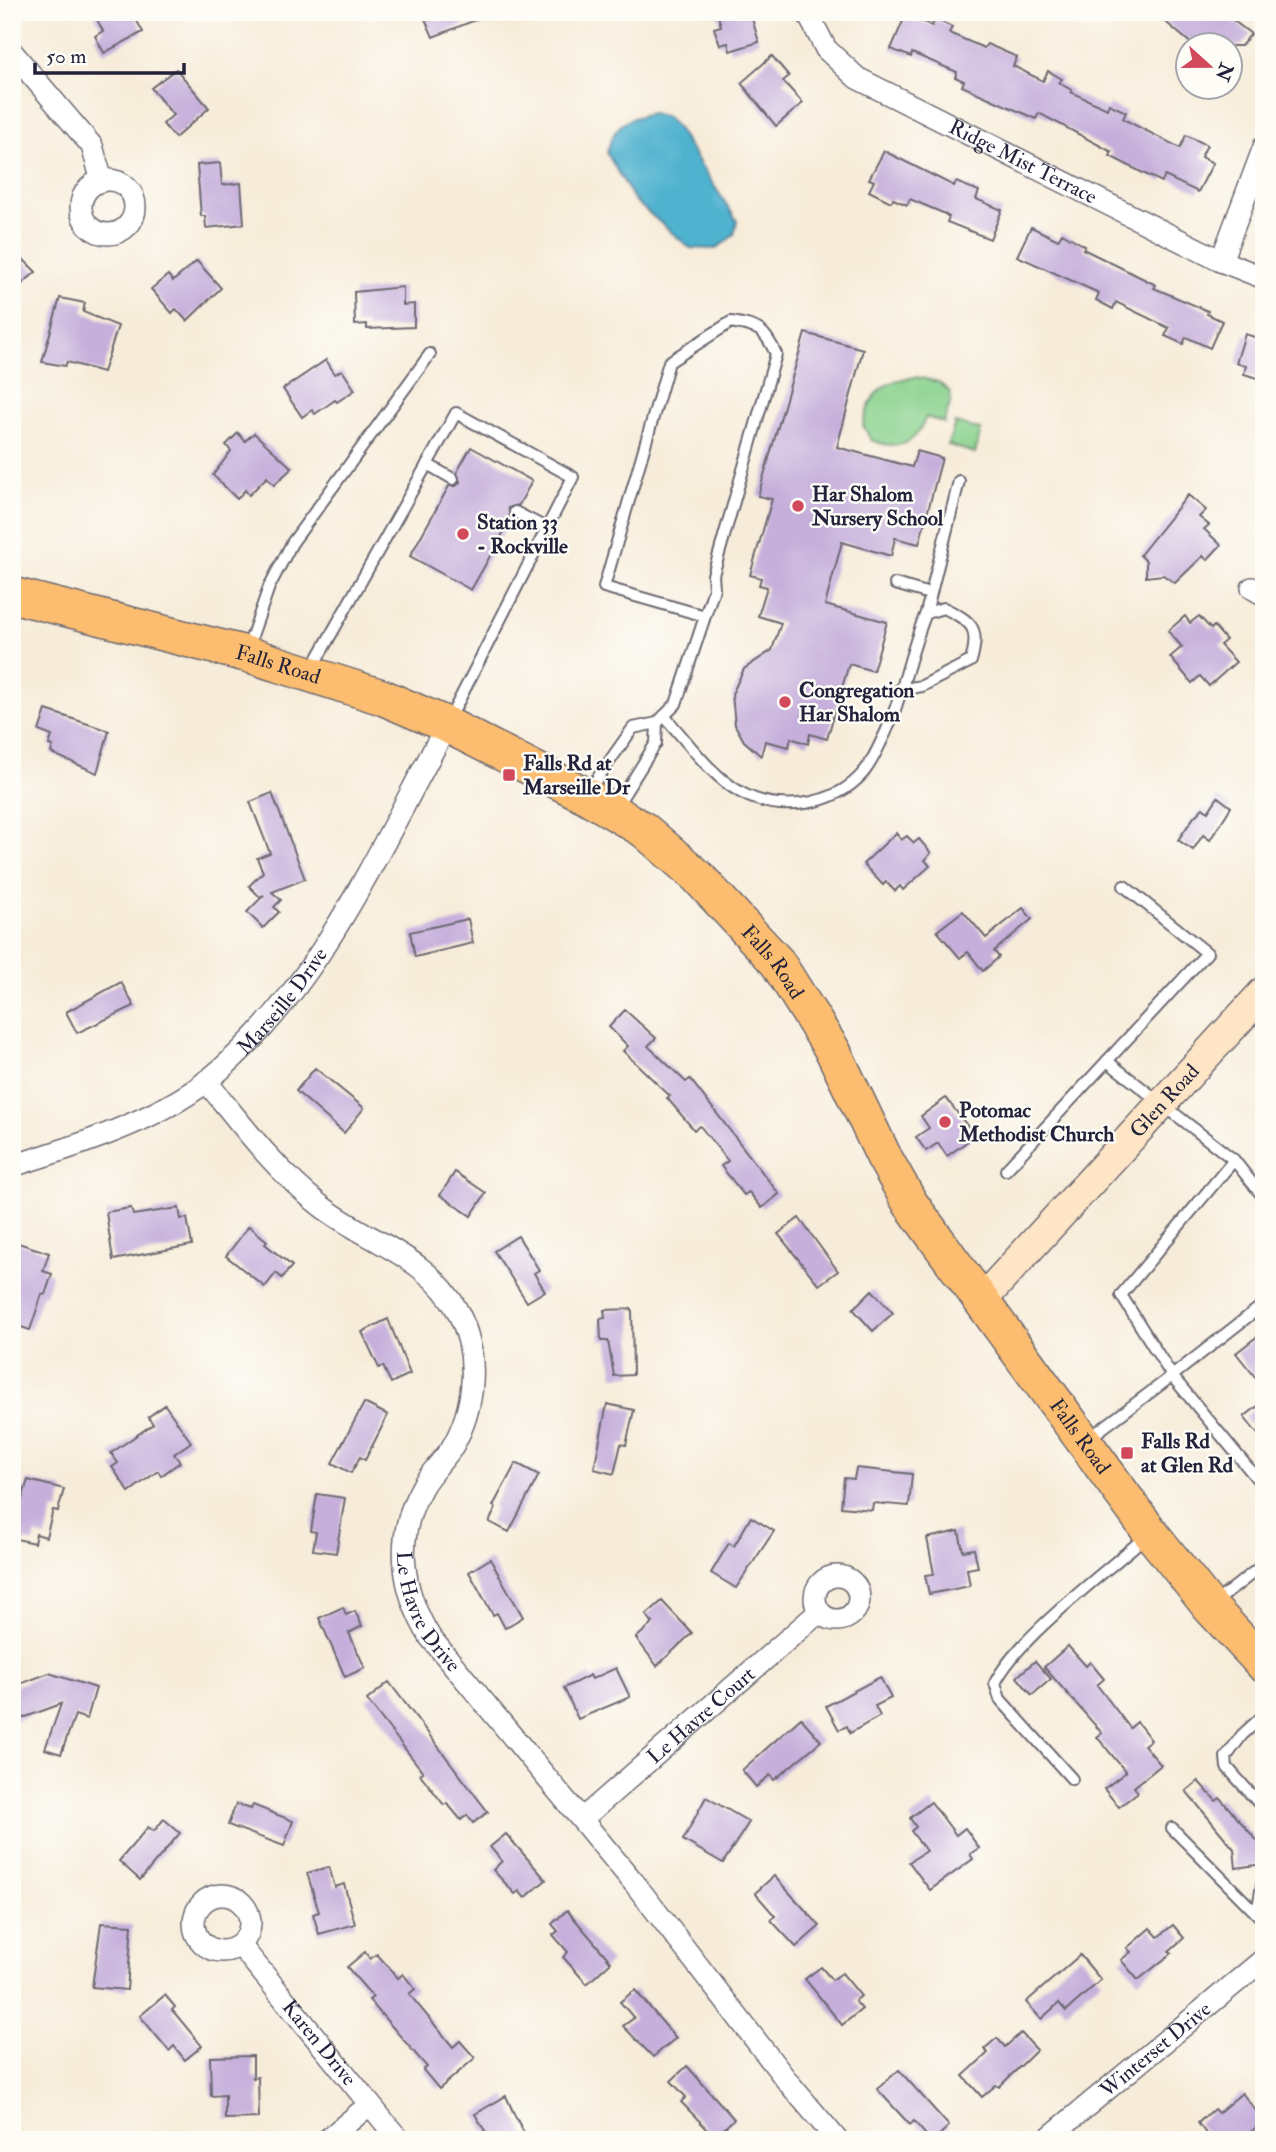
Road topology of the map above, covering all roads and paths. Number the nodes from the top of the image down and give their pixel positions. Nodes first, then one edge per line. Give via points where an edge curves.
1 (807, 12) edge
2 (12, 52) edge
3 (1264, 147) edge
4 (102, 181) dead end
5 (1220, 261) junction
6 (1264, 278) edge
7 (430, 354) dead end
8 (427, 464) junction
9 (453, 479) dead end
10 (958, 481) dead end
11 (515, 512) dead end
12 (546, 528) junction
13 (895, 584) dead end
14 (930, 594) junction
15 (12, 596) edge
16 (926, 613) junction
17 (705, 616) junction
18 (246, 654) junction
19 (310, 673) junction
20 (899, 690) junction
21 (661, 720) junction
22 (447, 725) junction
23 (599, 803) junction
24 (1125, 886) dead end
25 (1264, 992) edge
26 (1107, 1061) junction
27 (206, 1081) junction
28 (1163, 1105) junction
29 (1234, 1160) junction
30 (12, 1166) edge
31 (1006, 1170) dead end
32 (1264, 1198) edge
33 (980, 1302) junction
34 (1264, 1304) edge
35 (1172, 1376) junction
36 (1084, 1441) junction
37 (1264, 1487) edge
38 (1150, 1532) junction
39 (1264, 1564) edge
40 (1210, 1607) junction
41 (819, 1612) dead end
42 (1264, 1665) edge
43 (1264, 1715) edge
44 (1072, 1779) dead end
45 (1264, 1809) edge
46 (582, 1819) junction
47 (1172, 1828) dead end
48 (1264, 1874) edge
49 (1260, 1917) edge
50 (240, 1945) dead end
51 (1264, 1959) edge
52 (369, 2105) junction
53 (327, 2140) edge
54 (399, 2140) edge
55 (837, 2140) edge
56 (1046, 2140) edge

1 - 5 street, Ridge Mist Terrace via 826,49 857,78
2 - 4 street via 92,146
3 - 5 street
5 - 6 street, Ridge Mist Terrace
7 - 18 lane via 292,543 269,587
8 - 9 lane
8 - 12 lane via 456,413 573,477
8 - 19 lane
10 - 14 lane
11 - 12 lane
12 - 22 lane
13 - 14 lane
14 - 16 lane
15 - 18 main road, Falls Road
16 - 20 lane
16 - 20 lane via 944,608 968,620 977,638 971,661 922,686
17 - 17 lane via 604,587 669,362 731,322 766,333 776,354
17 - 21 lane via 676,705
18 - 19 main road, Falls Road
19 - 22 main road, Falls Road
20 - 21 lane via 884,738 863,773 837,794 807,803 778,804 740,793
21 - 23 lane via 656,743
21 - 23 lane via 633,728
22 - 23 main road, Falls Road
22 - 27 street, Marseille Drive via 324,948 260,1028
23 - 33 main road, Falls Road via 644,830 697,876 777,962 833,1051 910,1203
24 - 26 lane via 1206,953
25 - 28 main road, Glen Road
26 - 28 lane
26 - 31 lane
27 - 30 street, Marseille Drive via 140,1120
27 - 46 street, Le Havre Drive via 278,1168 347,1225 423,1269 457,1310 472,1360 469,1403 452,1447 423,1485 413,1507 404,1539 407,1588 430,1637
28 - 29 lane
28 - 33 main road, Glen Road
29 - 32 lane
29 - 35 lane via 1121,1294
33 - 36 main road, Falls Road
34 - 35 lane
35 - 36 lane
35 - 37 lane
36 - 38 main road, Falls Road
38 - 40 main road, Falls Road
38 - 44 lane via 1031,1638 1003,1666 995,1683 1000,1699
39 - 40 lane
40 - 42 main road, Falls Road
41 - 46 street, Le Havre Court
43 - 45 lane via 1226,1757 1227,1767
46 - 55 street, Le Havre Drive
47 - 49 lane
48 - 49 lane
50 - 52 street, Karen Drive
51 - 56 street, Winterset Drive
52 - 53 street
52 - 54 street, Karen Drive

